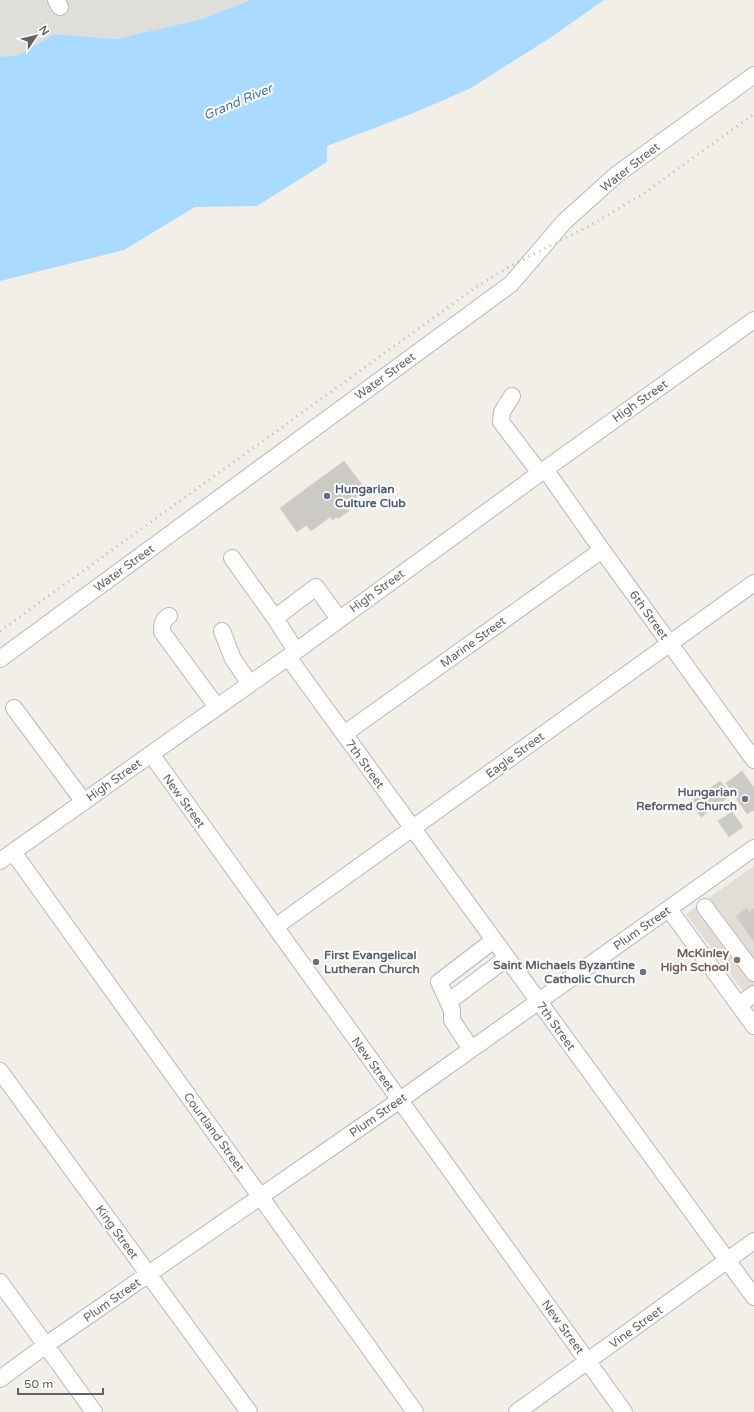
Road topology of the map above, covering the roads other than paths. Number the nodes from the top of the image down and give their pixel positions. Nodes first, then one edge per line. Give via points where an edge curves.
1 (754, 75) edge
2 (754, 320) edge
3 (512, 396) dead end
4 (542, 471) junction
5 (602, 550) junction
6 (232, 558) dead end
7 (754, 583) edge
8 (169, 616) dead end
9 (275, 618) junction
10 (339, 619) junction
11 (222, 631) dead end
12 (670, 644) junction
13 (292, 654) junction
14 (0, 659) edge
15 (250, 684) junction
16 (217, 707) junction
17 (14, 708) dead end
18 (344, 734) junction
19 (151, 754) junction
20 (754, 760) edge
21 (84, 802) junction
22 (413, 828) junction
23 (754, 848) edge
24 (6, 857) edge
25 (705, 907) dead end
26 (669, 909) junction
27 (275, 927) junction
28 (494, 940) junction
29 (507, 958) junction
30 (754, 973) edge
31 (754, 994) edge
32 (538, 1001) junction
33 (448, 1002) junction
34 (739, 1005) junction
35 (754, 1026) edge
36 (471, 1049) junction
37 (0, 1071) edge
38 (400, 1100) junction
39 (261, 1197) junction
40 (754, 1241) edge
41 (727, 1260) junction
42 (148, 1274) junction
43 (0, 1282) edge
44 (754, 1297) edge
45 (46, 1345) junction
46 (588, 1361) junction
47 (0, 1379) edge
48 (94, 1412) edge
49 (249, 1412) edge
50 (415, 1412) edge
51 (517, 1412) edge
52 (624, 1412) edge

1 - 14 street, Water Street via 616,175 564,222 511,284
2 - 4 street, High Street
3 - 4 street, 6th Street via 502,412 501,422
4 - 5 street, 6th Street
4 - 10 street, High Street
5 - 12 street, 6th Street
5 - 18 street, Marine Street
6 - 9 street, 7th Street
7 - 12 street, Eagle Street
8 - 16 street via 164,619 162,632
9 - 10 street via 316,587
9 - 13 street, 7th Street
10 - 13 street, High Street
11 - 15 street via 233,659
12 - 20 street, 6th Street
12 - 22 street, Eagle Street
13 - 15 street, High Street
13 - 18 street, 7th Street
15 - 16 street, High Street
16 - 19 street, High Street
17 - 21 street
18 - 22 street, 7th Street
19 - 21 street, High Street
19 - 27 street, New Street
21 - 24 street, High Street
22 - 27 street, Eagle Street
22 - 28 street, 7th Street
23 - 26 street, Plum Street
24 - 39 street, Courtland Street
25 - 30 street
26 - 32 street, Plum Street
26 - 34 street
27 - 38 street, New Street
28 - 29 street, 7th Street
28 - 33 street via 439,982
29 - 32 street, 7th Street
29 - 33 street
31 - 34 street
32 - 36 street, Plum Street
32 - 41 street, 7th Street
33 - 36 street via 452,1010 452,1020
34 - 35 street
36 - 38 street, Plum Street
37 - 42 street, King Street
38 - 39 street, Plum Street
38 - 46 street, New Street
39 - 42 street, Plum Street
39 - 50 street, Courtland Street
40 - 41 street, Vine Street
41 - 44 street, 7th Street
41 - 46 street, Vine Street
42 - 45 street, Plum Street
42 - 49 street, King Street
43 - 45 street
45 - 47 street, Plum Street
45 - 48 street
46 - 51 street, Vine Street
46 - 52 street, New Street

